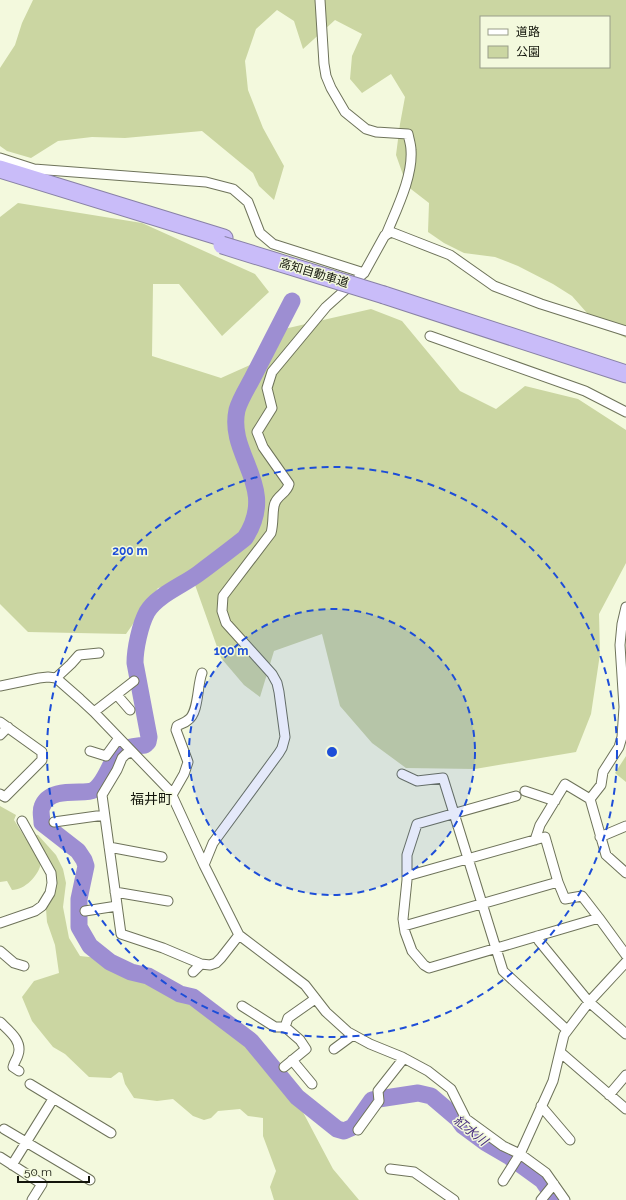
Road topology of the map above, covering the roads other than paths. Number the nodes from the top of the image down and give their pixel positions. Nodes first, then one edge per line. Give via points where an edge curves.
1 (320, 0) edge
2 (0, 158) edge
3 (0, 169) edge
4 (0, 178) edge
5 (386, 234) junction
6 (223, 241) junction
7 (364, 273) junction
8 (385, 292) junction
9 (626, 331) edge
10 (430, 336) dead end
11 (626, 365) edge
12 (626, 374) edge
13 (626, 412) edge
14 (626, 607) edge
15 (99, 653) dead end
16 (202, 673) dead end
17 (56, 678) junction
18 (134, 681) dead end
19 (0, 686) edge
20 (117, 695) junction
21 (130, 710) dead end
22 (94, 712) junction
23 (4, 724) edge
24 (0, 735) edge
25 (126, 746) junction
26 (90, 750) dead end
27 (402, 774) dead end
28 (525, 791) dead end
29 (0, 794) edge
30 (172, 795) junction
31 (516, 796) dead end
32 (590, 799) junction
33 (555, 801) junction
34 (104, 815) junction
35 (454, 815) junction
36 (22, 820) dead end
37 (54, 822) dead end
38 (626, 826) edge
39 (600, 837) junction
40 (535, 840) junction
41 (109, 847) junction
42 (162, 857) dead end
43 (468, 859) junction
44 (204, 865) junction
45 (626, 873) edge
46 (407, 876) junction
47 (558, 882) junction
48 (115, 892) junction
49 (168, 901) dead end
50 (482, 903) junction
51 (117, 906) junction
52 (85, 911) dead end
53 (599, 918) junction
54 (0, 923) edge
55 (404, 926) junction
56 (239, 935) junction
57 (537, 936) junction
58 (495, 948) junction
59 (0, 951) edge
60 (626, 955) edge
61 (626, 962) edge
62 (201, 964) junction
63 (24, 966) dead end
64 (193, 972) dead end
65 (315, 999) junction
66 (589, 1002) junction
67 (242, 1006) dead end
68 (0, 1022) edge
69 (285, 1027) junction
70 (567, 1030) junction
71 (353, 1034) junction
72 (626, 1034) edge
73 (334, 1049) dead end
74 (560, 1052) junction
75 (404, 1058) junction
76 (292, 1060) junction
77 (284, 1067) dead end
78 (19, 1071) dead end
79 (626, 1075) edge
80 (30, 1084) dead end
81 (312, 1084) dead end
82 (609, 1095) junction
83 (53, 1098) junction
84 (541, 1106) junction
85 (626, 1109) edge
86 (4, 1129) dead end
87 (358, 1130) dead end
88 (111, 1134) dead end
89 (570, 1140) dead end
90 (26, 1142) junction
91 (520, 1154) junction
92 (0, 1157) edge
93 (12, 1165) junction
94 (390, 1168) dead end
95 (90, 1180) dead end
96 (503, 1181) dead end
97 (554, 1184) junction
98 (32, 1200) edge
99 (454, 1200) edge
100 (541, 1200) edge
101 (565, 1200) edge

1 - 5 street via 326,76 345,112 366,128 376,132 408,134 411,150 408,174 401,200
2 - 7 street via 34,169 206,182 233,189 248,202 260,233 273,244
3 - 6 highway, 高知自動車道
4 - 6 highway, 高知自動車道
5 - 7 street
5 - 9 street via 392,232 450,255 494,286
6 - 8 highway, 高知自動車道
7 - 44 street via 326,307 272,372 267,388 272,408 257,432 263,448 288,484 288,488 275,503 271,532 223,596 222,611 226,623 272,674 276,682 285,737 282,748 213,843
8 - 11 highway, 高知自動車道 via 509,326
8 - 12 highway, 高知自動車道
10 - 13 street via 585,391
14 - 32 street via 620,644 624,707 622,738 603,772 601,785
15 - 17 street via 79,655
16 - 30 street via 195,712 189,720 177,726 176,730 188,762
17 - 19 street via 48,677
17 - 22 street
18 - 20 street
20 - 21 street
20 - 22 street
22 - 25 street
23 - 24 street
23 - 29 street via 42,752 42,760 5,797
25 - 26 street via 106,756
25 - 30 street
25 - 34 street via 126,754 103,791
27 - 35 street via 417,781 443,778
28 - 33 street
30 - 44 street
31 - 35 street
32 - 33 street via 565,784
32 - 39 street
33 - 40 street via 540,825
34 - 37 street
34 - 41 street
35 - 43 street
35 - 46 street via 417,824 407,855
36 - 54 street via 51,873 50,893 42,906 35,911
38 - 39 street
39 - 45 street via 606,855
40 - 43 street
40 - 47 street via 545,837
41 - 42 street
41 - 48 street
43 - 46 street
43 - 50 street
44 - 56 street
46 - 55 street
47 - 50 street
47 - 53 street via 565,899 582,896
48 - 49 street
48 - 51 street
50 - 55 street
50 - 58 street
51 - 52 street
51 - 62 street via 121,934
53 - 57 street
53 - 60 street
55 - 58 street via 412,951 429,968
56 - 62 street via 216,963
56 - 65 street via 305,985
57 - 58 street
57 - 66 street
58 - 70 street via 503,971
59 - 63 street via 14,963
61 - 66 street
62 - 64 street
65 - 69 street via 288,1018
65 - 71 street via 332,1018
66 - 70 street
66 - 72 street
67 - 69 street via 275,1027
68 - 78 street via 18,1042 19,1054 13,1067
69 - 76 street via 300,1040 306,1050
70 - 74 street
71 - 73 street
71 - 75 street
74 - 82 street
74 - 84 street via 553,1080
75 - 87 street via 378,1091 378,1097
75 - 91 street via 428,1071 451,1089 466,1119 503,1146
76 - 77 street
76 - 81 street
79 - 82 street
80 - 83 street
82 - 85 street
83 - 88 street
83 - 90 street
84 - 89 street
84 - 91 street
86 - 90 street
90 - 93 street
90 - 95 street
91 - 96 street
91 - 97 street via 546,1173
92 - 93 street
93 - 98 street via 42,1184
94 - 99 street via 414,1172
97 - 100 street
97 - 101 street

